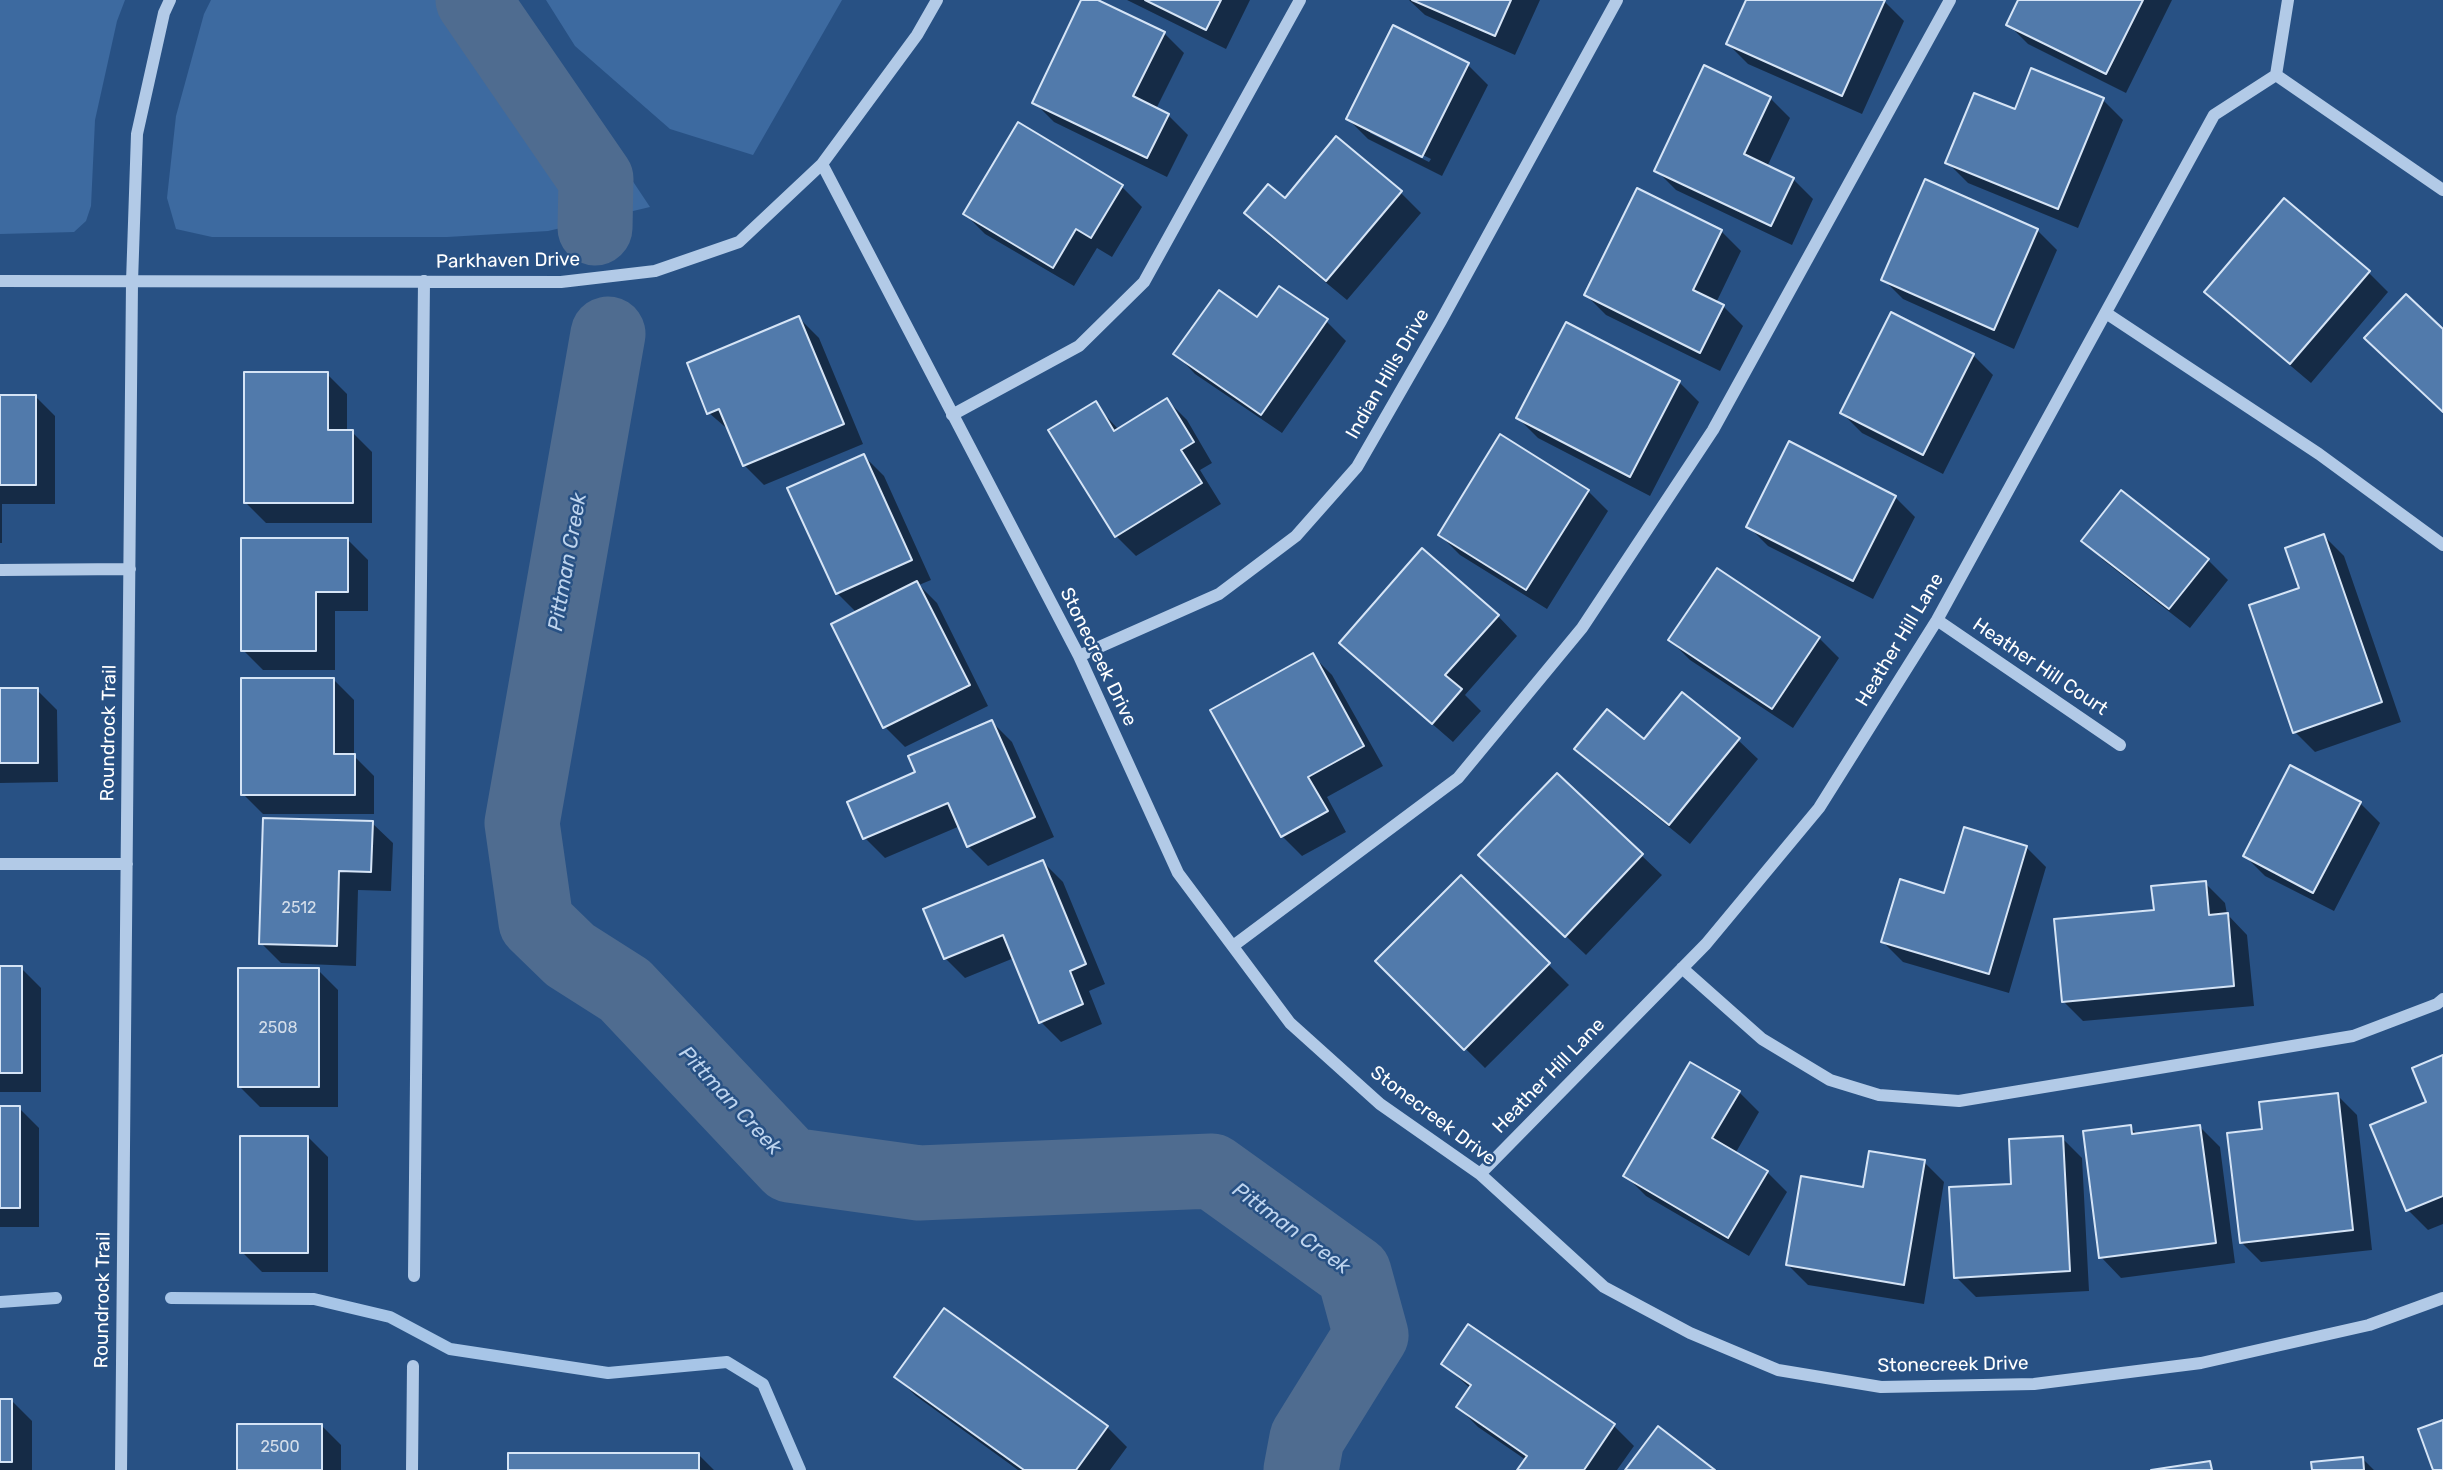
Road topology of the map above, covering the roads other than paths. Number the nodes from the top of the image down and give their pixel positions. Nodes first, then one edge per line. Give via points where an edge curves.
1 (170, 0) edge
2 (937, 0) edge
3 (1300, 0) edge
4 (1617, 0) edge
5 (1950, 0) edge
6 (2288, 0) edge
7 (2276, 75) junction
8 (822, 164) junction
9 (2443, 190) edge
10 (0, 281) edge
11 (424, 281) junction
12 (132, 282) junction
13 (2106, 313) junction
14 (952, 415) junction
15 (2443, 545) edge
16 (130, 569) junction
17 (0, 570) edge
18 (1937, 620) junction
19 (1079, 656) junction
20 (2120, 745) dead end
21 (0, 864) edge
22 (127, 864) junction
23 (1233, 946) junction
24 (1682, 968) junction
25 (2443, 999) edge
26 (1480, 1174) junction
27 (414, 1276) dead end
28 (2443, 1297) edge
29 (413, 1366) dead end
30 (121, 1470) edge
31 (412, 1470) edge

1 - 12 street, Roundrock Trail via 137,134
2 - 8 street, Parkhaven Drive via 917,35
3 - 14 street via 1144,282 1079,346
4 - 19 street, Indian Hills Drive via 1357,467 1296,536 1219,594
5 - 23 street via 1713,430 1582,628 1458,778
6 - 7 street
7 - 9 street
7 - 13 street, Heather Hill Lane via 2214,115
8 - 11 street, Parkhaven Drive via 739,242 655,271 561,282
8 - 14 street, Stonecreek Drive
10 - 12 street, Parkhaven Drive
11 - 12 street, Parkhaven Drive
11 - 27 street
12 - 16 street, Roundrock Trail
13 - 15 street via 2319,454
13 - 18 street, Heather Hill Lane
14 - 19 street, Stonecreek Drive
16 - 17 street
16 - 22 street, Roundrock Trail
18 - 20 street, Heather Hill Court
18 - 24 street, Heather Hill Lane via 1819,808
19 - 23 street, Stonecreek Drive via 1178,873
21 - 22 street
22 - 30 street, Roundrock Trail
23 - 26 street, Stonecreek Drive via 1290,1023 1380,1104
24 - 25 street via 1762,1039 1830,1080 1879,1095 1959,1101 2353,1037
24 - 26 street, Heather Hill Lane
26 - 28 street, Stonecreek Drive via 1604,1287 1690,1333 1778,1370 1881,1387 2034,1384 2201,1363 2369,1325
29 - 31 street

